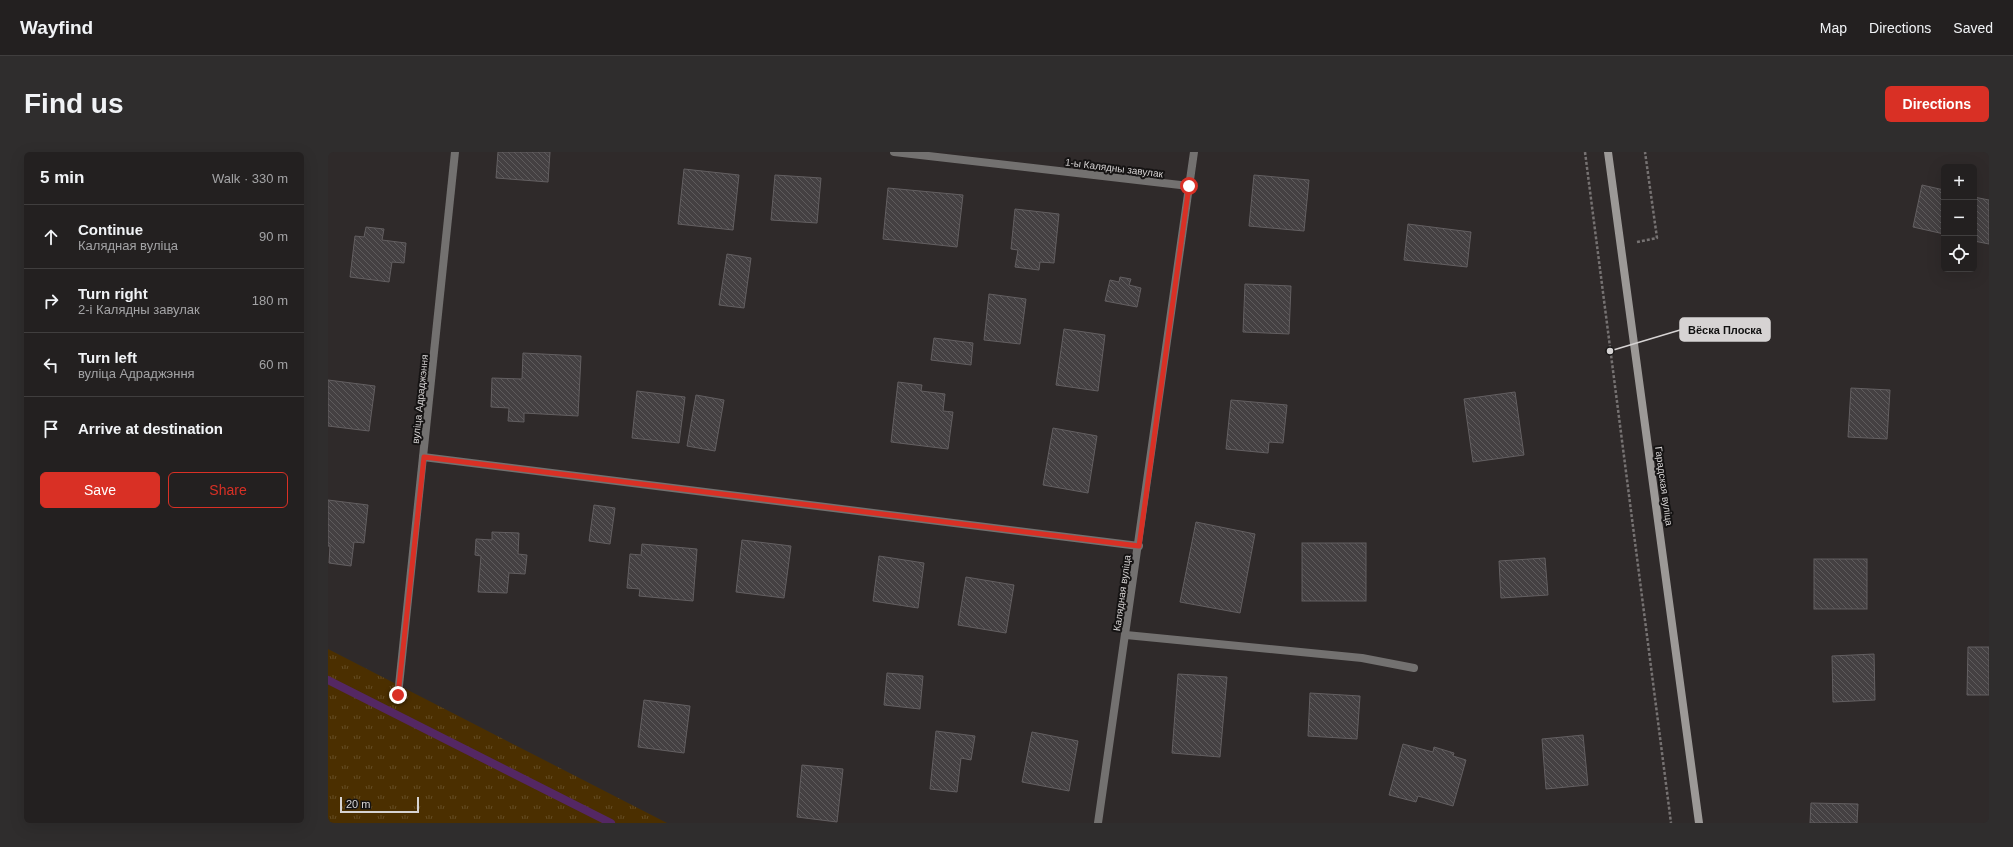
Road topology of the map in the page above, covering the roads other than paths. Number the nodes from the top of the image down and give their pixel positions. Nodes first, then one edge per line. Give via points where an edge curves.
1 (454, 152) edge
2 (894, 152) edge
3 (1194, 152) edge
4 (1608, 152) edge
5 (1189, 186) junction
6 (424, 457) junction
7 (1139, 546) junction
8 (1126, 635) junction
9 (1414, 668) dead end
10 (398, 695) dead end
11 (1098, 823) edge
12 (1699, 823) edge

1 - 6 street, вуліца Адраджэння
2 - 5 street, 1-ы Калядны завулак
3 - 5 street, Калядная вуліца
4 - 12 main road, Гарадская вуліца
5 - 7 street, Калядная вуліца
6 - 7 street
6 - 10 street, вуліца Адраджэння
7 - 8 street, Калядная вуліца
8 - 9 street via 1362,658
8 - 11 street, Калядная вуліца

